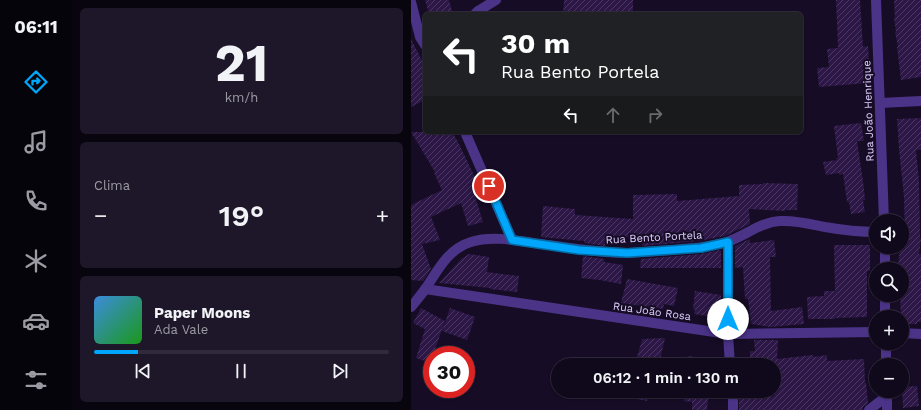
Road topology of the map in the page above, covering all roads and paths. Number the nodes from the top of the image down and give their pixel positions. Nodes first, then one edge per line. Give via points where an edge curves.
1 (496, 0) edge
2 (875, 0) edge
3 (411, 2) edge
4 (477, 12) edge
5 (423, 39) edge
6 (921, 101) edge
7 (880, 103) junction
8 (466, 134) edge
9 (884, 214) edge
10 (869, 232) edge
11 (512, 240) junction
12 (728, 242) junction
13 (425, 289) junction
14 (411, 308) edge
15 (869, 332) edge
16 (909, 333) edge
17 (728, 334) junction
18 (921, 334) edge
19 (730, 358) edge
20 (733, 398) edge
21 (882, 398) edge
22 (887, 398) edge
23 (733, 410) edge
24 (869, 410) edge
25 (887, 410) edge

1 - 4 street
2 - 7 street, Rua João Henrique
3 - 5 street
6 - 7 street
7 - 9 street, Rua João Henrique
8 - 11 street
10 - 12 street, Rua Bento Portela via 779,221 766,224
11 - 12 street, Rua Bento Portela via 579,250 627,253 701,248
11 - 13 street, Rua Bento Portela via 485,239 462,246 442,264
12 - 17 street
13 - 14 street, Rua Bento Portela
13 - 17 street, Rua João Rosa
15 - 17 street, Rua João Rosa
16 - 18 street
17 - 19 street
20 - 23 street
21 - 24 street
22 - 25 street

